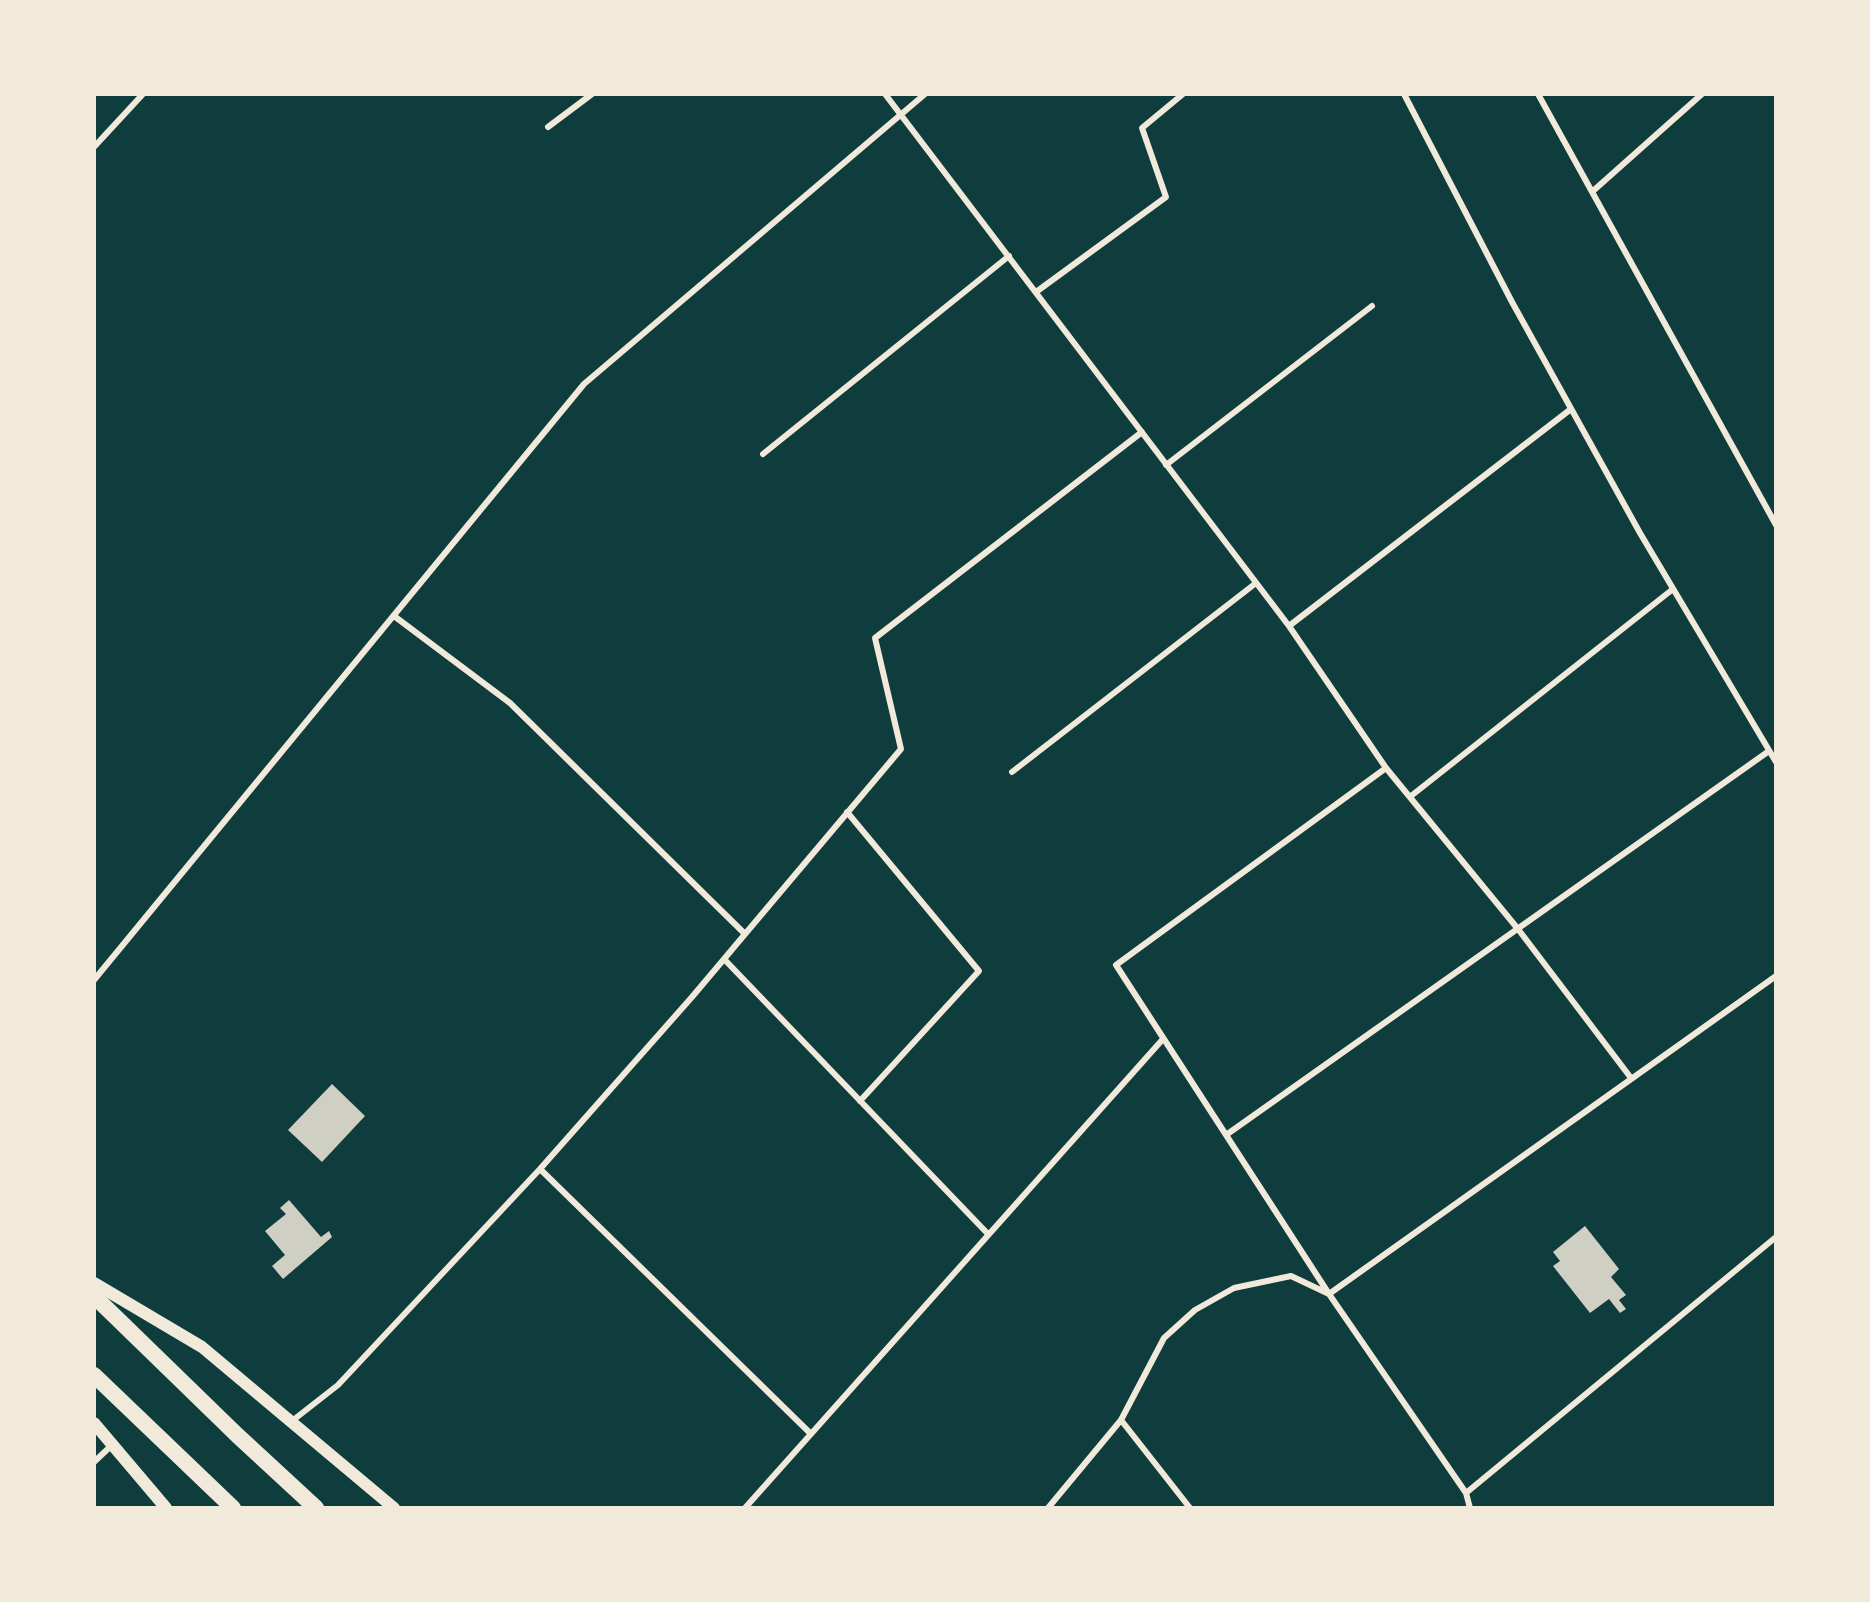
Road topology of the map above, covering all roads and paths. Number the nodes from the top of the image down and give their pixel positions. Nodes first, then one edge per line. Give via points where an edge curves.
1 (143, 94) edge
2 (591, 94) edge
3 (885, 94) edge
4 (925, 94) edge
5 (1183, 94) edge
6 (1404, 94) edge
7 (1538, 94) edge
8 (1702, 94) edge
9 (902, 115) junction
10 (548, 127) dead end
11 (94, 147) edge
12 (1593, 191) junction
13 (1008, 256) junction
14 (1036, 292) junction
15 (1372, 306) dead end
16 (1571, 409) junction
17 (1142, 432) junction
18 (763, 454) dead end
19 (1166, 465) junction
20 (1776, 525) edge
21 (1256, 583) junction
22 (1673, 589) junction
23 (394, 616) junction
24 (1289, 626) junction
25 (1769, 751) junction
26 (1776, 762) edge
27 (1386, 768) junction
28 (1012, 772) dead end
29 (1412, 796) junction
30 (847, 812) junction
31 (1518, 929) junction
32 (745, 934) junction
33 (724, 959) junction
34 (1776, 976) edge
35 (94, 980) edge
36 (1163, 1039) junction
37 (1631, 1078) junction
38 (860, 1101) junction
39 (1226, 1135) junction
40 (540, 1169) junction
41 (988, 1234) junction
42 (1776, 1237) edge
43 (94, 1282) edge
44 (1329, 1294) junction
45 (94, 1296) edge
46 (94, 1375) edge
47 (1121, 1420) junction
48 (291, 1422) junction
49 (94, 1423) edge
50 (810, 1433) junction
51 (113, 1444) junction
52 (94, 1462) edge
53 (1466, 1493) junction
54 (166, 1508) edge
55 (233, 1508) edge
56 (316, 1508) edge
57 (394, 1508) edge
58 (745, 1508) edge
59 (1048, 1508) edge
60 (1190, 1508) edge
61 (1470, 1508) edge

1 - 11 street
2 - 10 street
3 - 9 street
4 - 9 street
5 - 14 street via 1142,128 1166,197
6 - 16 street
7 - 12 street
8 - 12 street
9 - 13 street
9 - 23 street via 584,384
12 - 20 street
13 - 14 street
13 - 18 street
14 - 17 street
15 - 19 street
16 - 22 street
16 - 24 street
17 - 19 street
17 - 30 street via 875,638 901,749
19 - 21 street
21 - 24 street
21 - 28 street
22 - 25 street
22 - 29 street
23 - 32 street via 510,704
23 - 35 street
24 - 27 street
25 - 26 street
25 - 31 street
27 - 29 street
27 - 36 street via 1116,965
29 - 31 street
30 - 32 street
30 - 38 street via 979,971
31 - 37 street
31 - 39 street
32 - 33 street
33 - 38 street
33 - 40 street
34 - 37 street
36 - 39 street
36 - 41 street
37 - 44 street
38 - 41 street
39 - 44 street
40 - 48 street via 338,1384
40 - 50 street
41 - 50 street
42 - 53 street
43 - 48 main road via 202,1347
44 - 47 street via 1291,1276 1234,1288 1195,1310 1164,1338
44 - 53 street
45 - 56 highway
46 - 55 highway
47 - 59 street
47 - 60 street
48 - 57 main road
49 - 51 main road
50 - 58 street
51 - 52 street
51 - 54 main road
53 - 61 street

